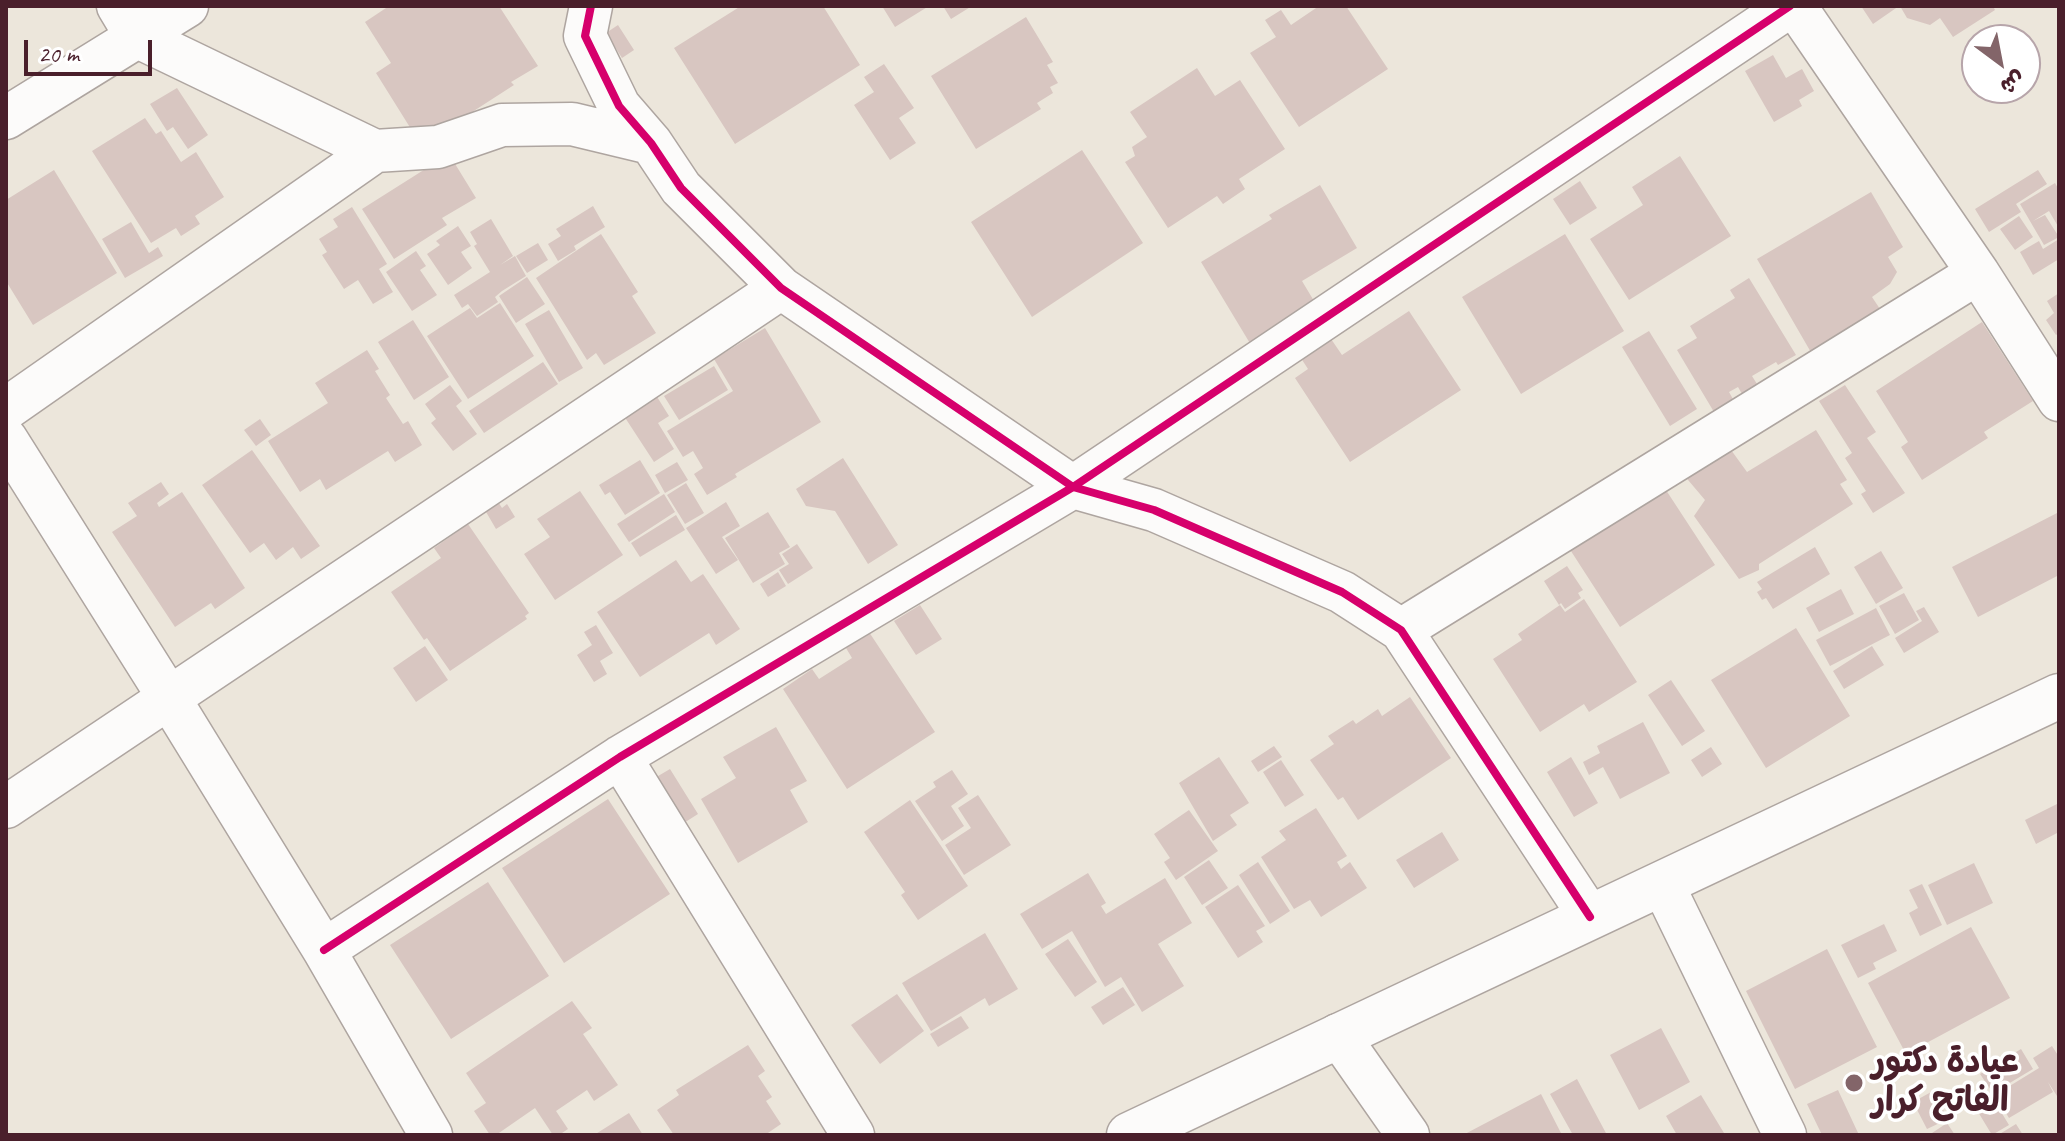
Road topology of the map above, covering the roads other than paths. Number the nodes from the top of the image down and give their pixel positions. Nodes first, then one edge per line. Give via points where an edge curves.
1 (187, 6) edge
2 (591, 6) edge
3 (1792, 6) edge
4 (127, 21) edge
5 (6, 118) edge
6 (651, 143) junction
7 (375, 151) junction
8 (1978, 273) junction
9 (781, 288) junction
10 (2054, 380) edge
11 (6, 409) edge
12 (6, 439) edge
13 (1073, 487) junction
14 (1401, 630) junction
15 (2059, 696) edge
16 (169, 698) junction
17 (620, 757) junction
18 (6, 807) edge
19 (1662, 883) junction
20 (1590, 917) junction
21 (324, 950) junction
22 (1338, 1035) junction
23 (431, 1135) edge
24 (853, 1135) edge
25 (1129, 1135) edge
26 (1408, 1135) edge
27 (1785, 1135) edge

1 - 4 street
2 - 6 street via 585,36 619,106
3 - 8 street
3 - 13 street
4 - 5 street via 58,88
4 - 7 street
6 - 7 street via 572,124 502,125 438,147
6 - 9 street via 681,188
7 - 11 street
8 - 10 street
8 - 14 street
9 - 13 street
9 - 16 street
12 - 16 street
13 - 14 street via 1154,510 1342,592
13 - 17 street
14 - 20 street
15 - 19 street
16 - 18 street
16 - 21 street
17 - 21 street
17 - 24 street
19 - 20 street
19 - 27 street
20 - 22 street
21 - 23 street
22 - 25 street
22 - 26 street

